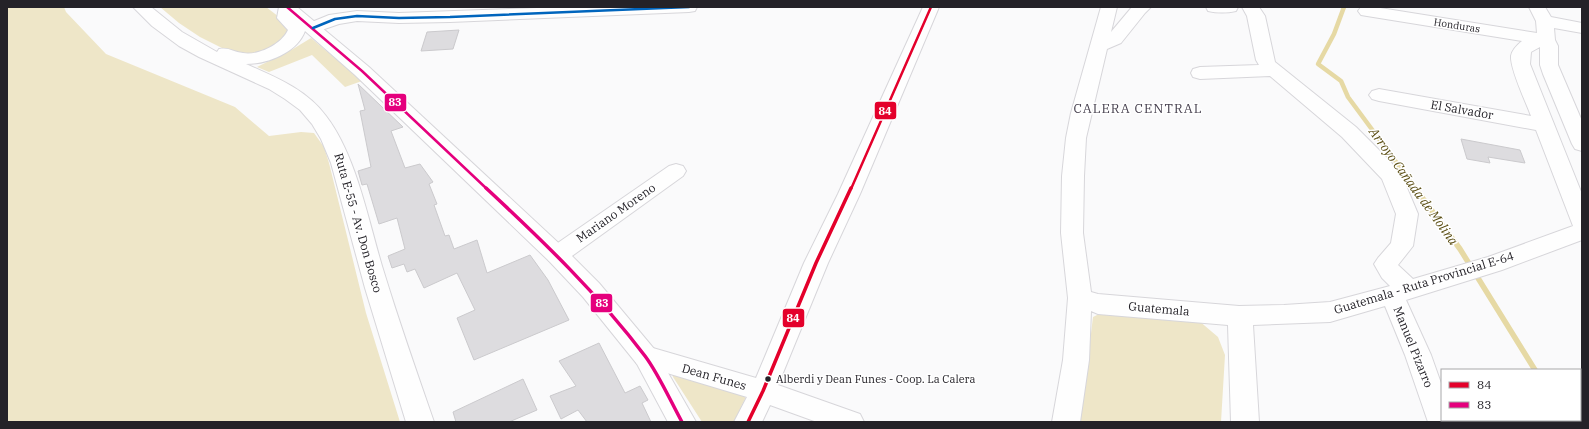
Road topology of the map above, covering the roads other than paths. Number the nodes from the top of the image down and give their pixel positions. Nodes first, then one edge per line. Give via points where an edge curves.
1 (140, 7) edge
2 (154, 7) edge
3 (287, 7) edge
4 (329, 7) edge
5 (376, 7) edge
6 (689, 7) edge
7 (932, 7) edge
8 (1109, 7) edge
9 (1143, 7) edge
10 (1214, 7) edge
11 (1230, 7) edge
12 (1250, 7) edge
13 (1367, 11) dead end
14 (432, 17) junction
15 (1543, 24) edge
16 (161, 26) junction
17 (1582, 28) edge
18 (315, 30) junction
19 (1582, 34) edge
20 (1100, 45) junction
21 (282, 48) junction
22 (208, 54) junction
23 (1274, 70) junction
24 (1200, 73) dead end
25 (1378, 95) dead end
26 (1545, 124) junction
27 (1582, 144) edge
28 (676, 170) dead end
29 (1582, 222) edge
30 (1582, 231) edge
31 (557, 255) junction
32 (1400, 292) junction
33 (1080, 298) junction
34 (1239, 316) junction
35 (646, 357) junction
36 (763, 391) junction
37 (1441, 419) edge
38 (420, 422) edge
39 (682, 422) edge
40 (748, 422) edge
41 (850, 422) edge
42 (1066, 422) edge
43 (1245, 422) edge

1 - 16 street, Ruta E-55 - Av. Don Bosco
2 - 16 street via 162,14
3 - 18 street
3 - 21 street via 286,18 296,29 294,37
4 - 18 street
5 - 14 street
6 - 14 street
7 - 36 street via 816,263
8 - 20 street
9 - 20 street via 1115,39
10 - 11 street
12 - 23 street via 1256,16 1265,60
13 - 15 street, Honduras
14 - 18 street via 348,16 325,22
15 - 17 street
15 - 19 street
15 - 26 street via 1534,42 1521,50 1519,56
15 - 27 street via 1549,46 1552,74
16 - 22 street, Ruta E-55 - Av. Don Bosco
18 - 21 street
18 - 31 street via 362,70
20 - 33 street via 1076,138 1072,233
21 - 22 street via 250,58 236,58 220,51
22 - 38 street, Ruta E-55 - Av. Don Bosco via 264,78 300,100 312,110 329,135 341,163 377,288
23 - 24 street
23 - 32 street via 1344,128 1391,176 1407,214 1402,246 1386,264
25 - 26 street, El Salvador
26 - 29 street
28 - 31 street, Mariano Moreno
30 - 32 street, Guatemala - Ruta Provincial E-64 via 1494,264
31 - 35 street via 591,290
32 - 34 street, Guatemala - Ruta Provincial E-64 via 1330,312
32 - 37 street, Manuel Pizarro via 1418,355
33 - 34 street, Guatemala via 1098,304
33 - 42 street via 1076,360
34 - 43 street
35 - 36 street, Dean Funes
35 - 39 street
36 - 40 street
36 - 41 street, Dean Funes

